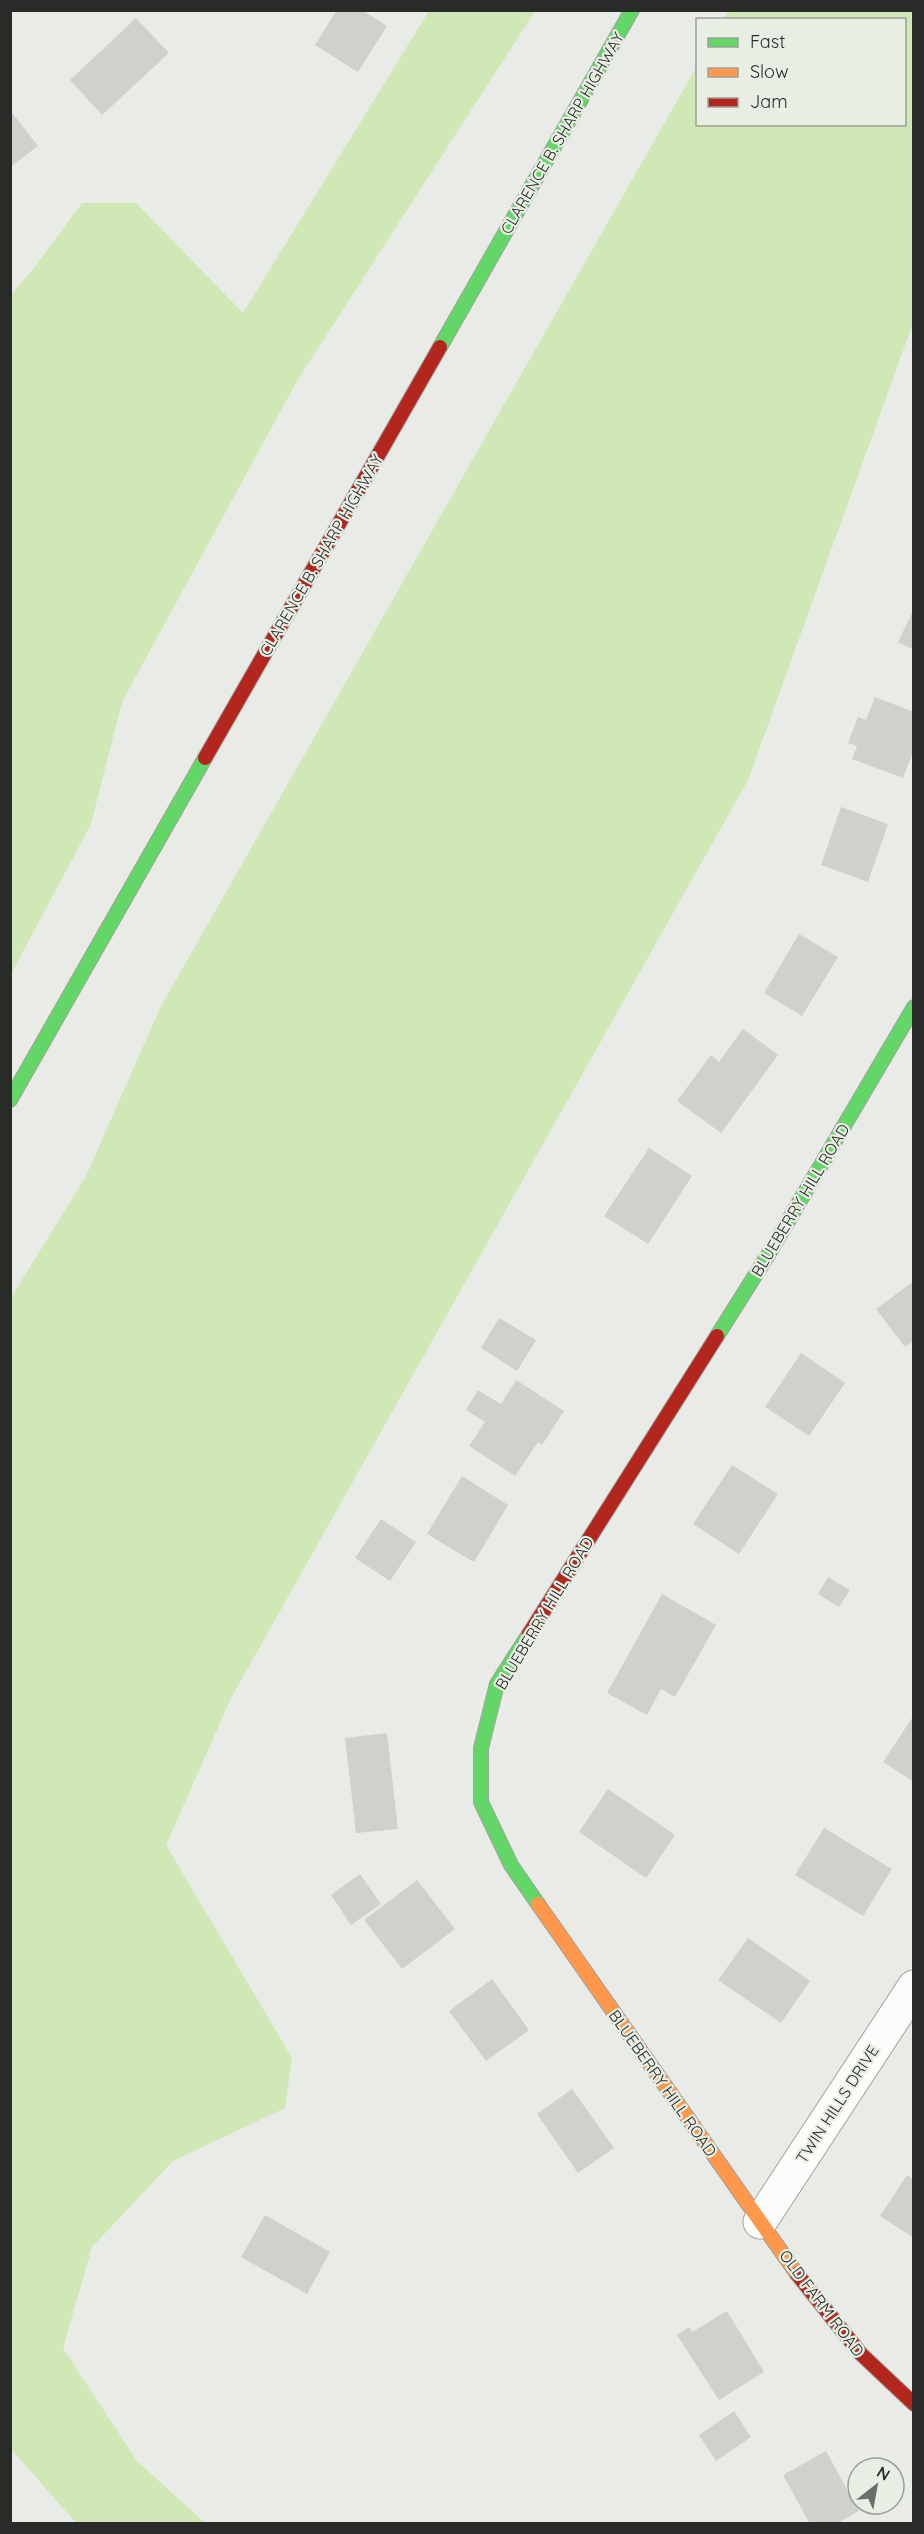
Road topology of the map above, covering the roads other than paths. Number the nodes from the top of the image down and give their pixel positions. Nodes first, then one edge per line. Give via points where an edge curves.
1 (632, 10) edge
2 (914, 1007) edge
3 (10, 1100) edge
4 (914, 1987) edge
5 (760, 2222) junction
6 (914, 2404) edge

1 - 3 street, CLARENCE B. SHARP HIGHWAY
2 - 5 street, BLUEBERRY HILL ROAD via 768,1255 497,1684 481,1748 481,1802 511,1865
4 - 5 street, TWIN HILLS DRIVE
5 - 6 street, OLD FARM ROAD via 853,2348

